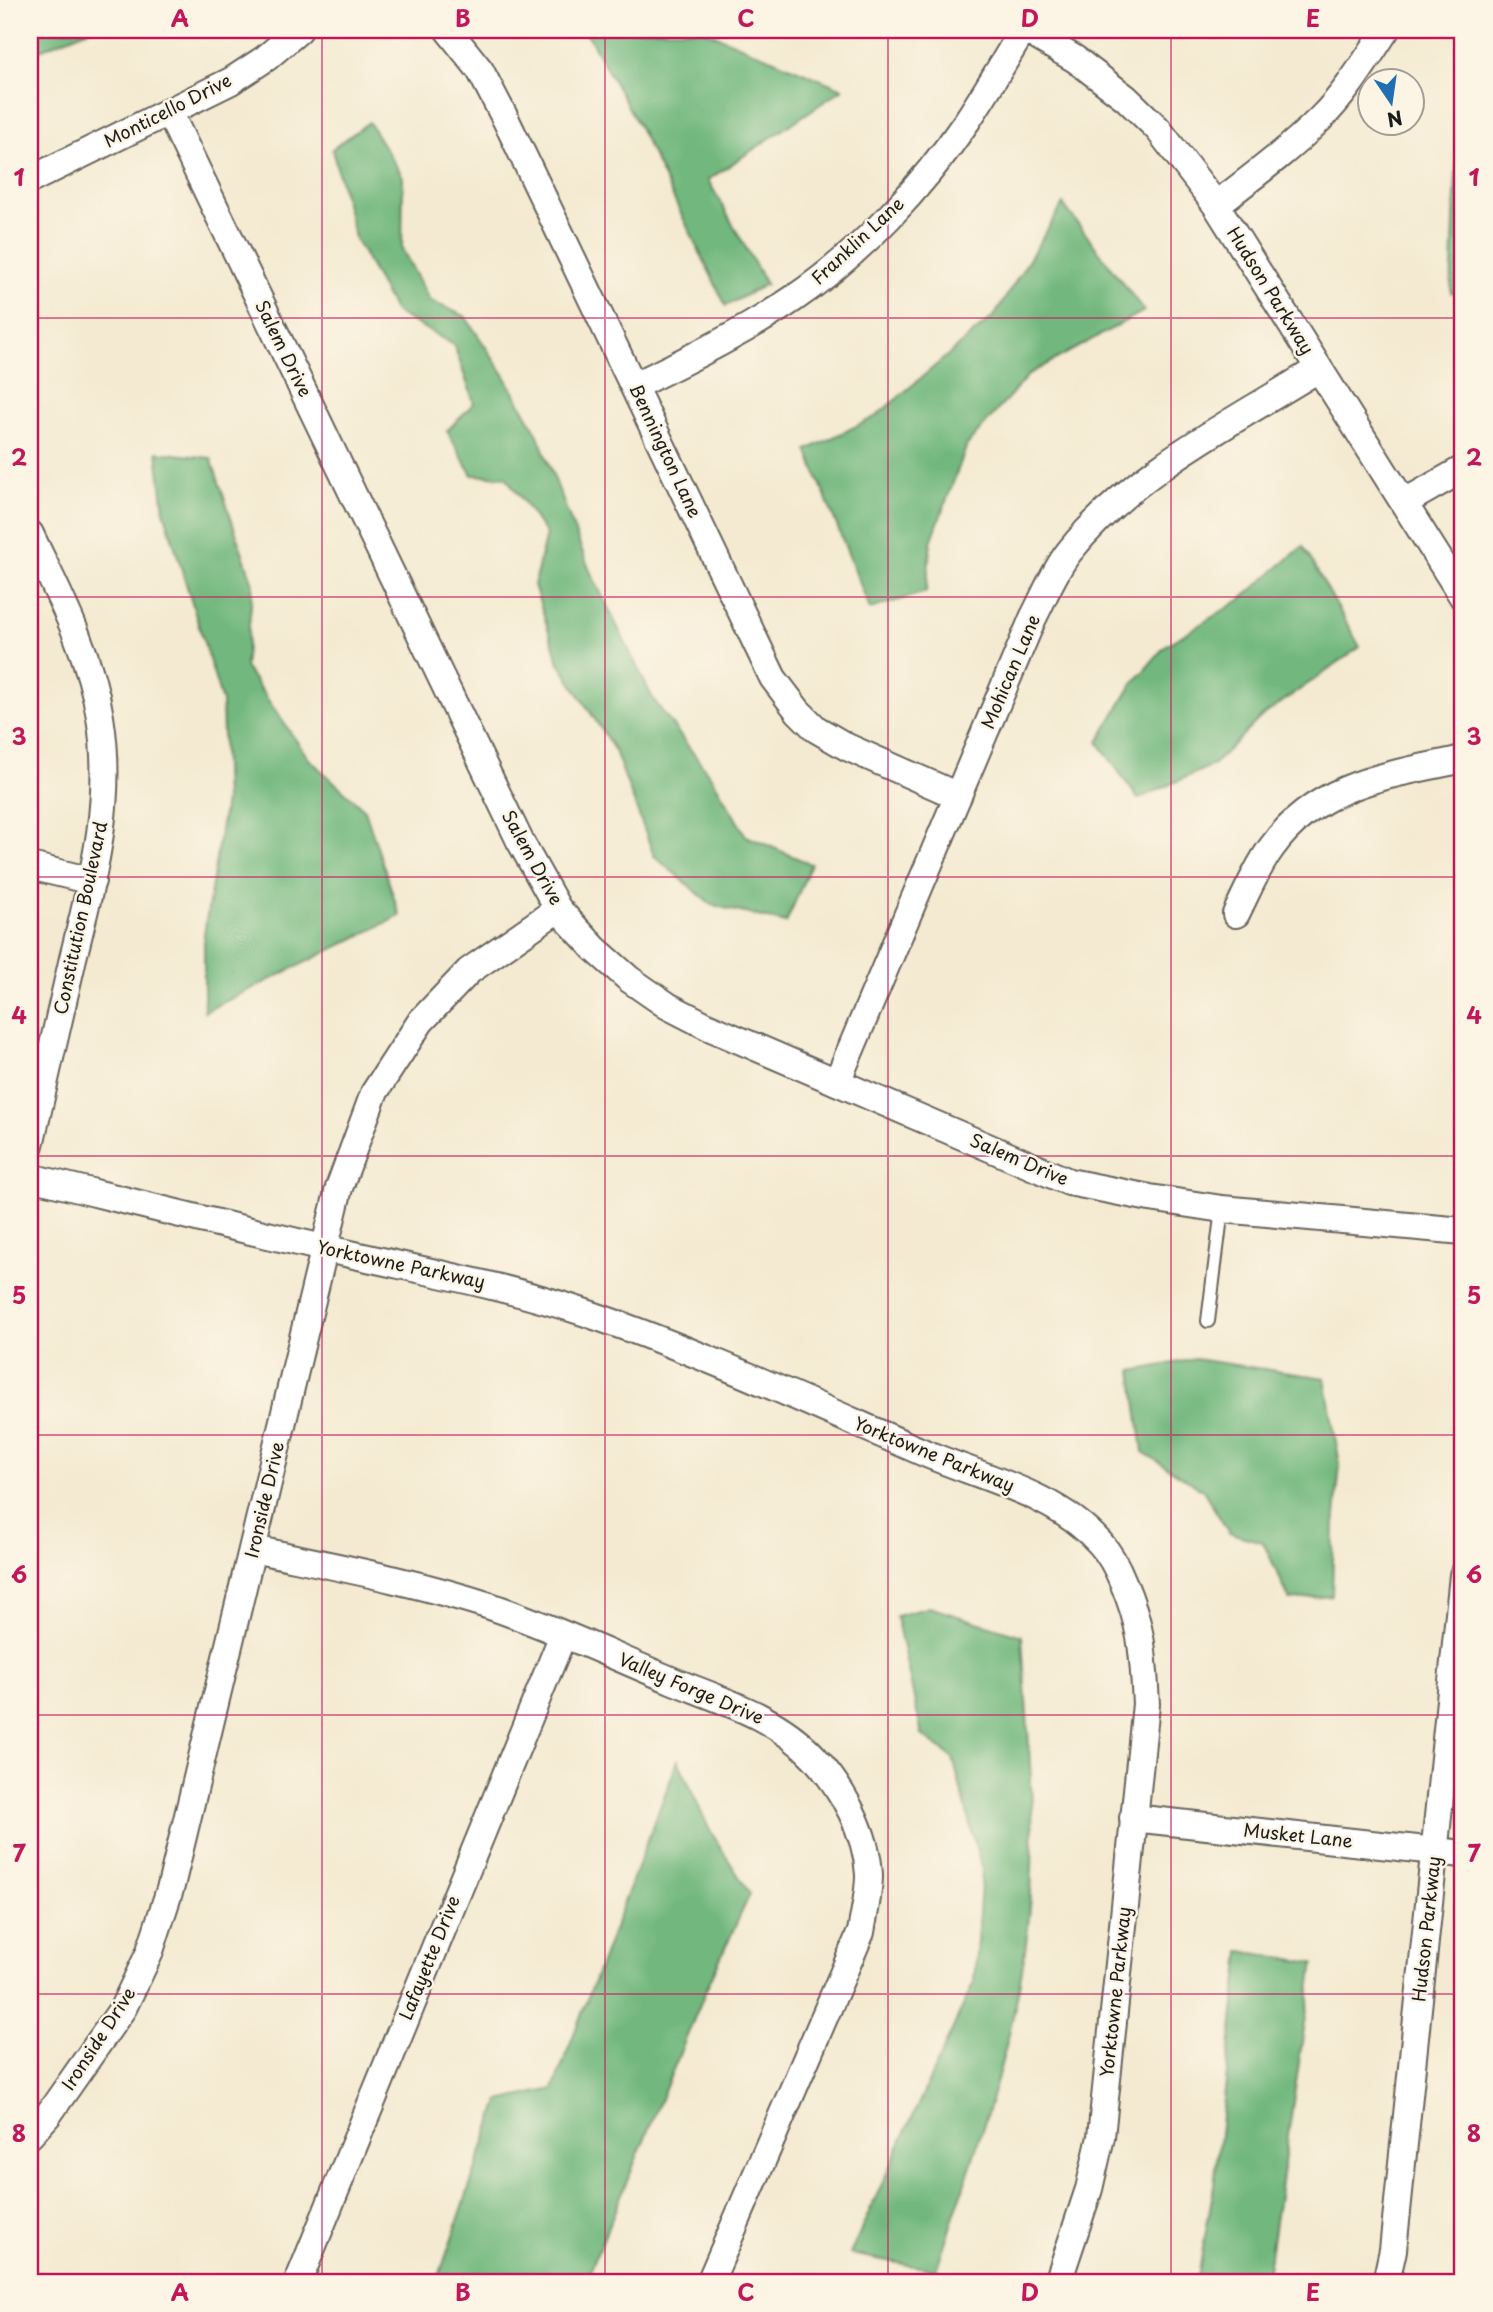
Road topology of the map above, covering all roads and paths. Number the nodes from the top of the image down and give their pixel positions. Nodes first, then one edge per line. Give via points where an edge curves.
1 (299, 30) edge
2 (448, 30) edge
3 (1025, 30) edge
4 (1386, 30) edge
5 (169, 112) junction
6 (30, 180) edge
7 (1216, 205) junction
8 (1318, 369) junction
9 (634, 386) junction
10 (1463, 469) edge
11 (1405, 502) junction
12 (30, 534) edge
13 (1463, 597) edge
14 (1463, 759) edge
15 (958, 796) junction
16 (30, 866) edge
17 (92, 881) junction
18 (558, 909) junction
19 (1236, 914) dead end
20 (837, 1082) junction
21 (30, 1145) edge
22 (30, 1177) edge
23 (1222, 1209) junction
24 (1463, 1231) edge
25 (325, 1249) junction
26 (1208, 1321) dead end
27 (253, 1549) junction
28 (1463, 1574) edge
29 (563, 1635) junction
30 (1133, 1818) junction
31 (1436, 1851) junction
32 (1463, 1854) edge
33 (30, 2135) edge
34 (298, 2282) edge
35 (710, 2282) edge
36 (1058, 2282) edge
37 (1386, 2282) edge

1 - 5 street, Monticello Drive via 231,81
2 - 9 street, Bennington Lane via 480,70
3 - 7 street, Hudson Parkway via 1075,59 1125,98 1158,129
3 - 9 street, Franklin Lane via 942,154 887,219 850,254 794,299 724,342
4 - 7 street via 1323,116
5 - 6 street, Monticello Drive
5 - 18 street, Salem Drive via 520,841
7 - 8 street, Hudson Parkway
8 - 11 street, Hudson Parkway
8 - 15 street, Mohican Lane via 1168,462 1105,512 1067,554 1033,618
9 - 15 street, Bennington Lane via 773,678 798,711 816,729 847,747
10 - 11 street
11 - 13 street, Hudson Parkway
12 - 17 street, Constitution Boulevard via 85,654 100,716 105,803
14 - 19 street via 1370,779 1335,792 1303,814 1273,846
15 - 20 street, Mohican Lane
16 - 17 street
17 - 21 street, Constitution Boulevard
18 - 20 street, Salem Drive via 629,979 668,1006
18 - 25 street, Ironside Drive via 470,971 421,1021 374,1093 339,1188
20 - 23 street, Salem Drive via 1069,1182
22 - 25 street, Yorktowne Parkway
23 - 24 street, Salem Drive
23 - 26 lane
25 - 27 street, Ironside Drive
25 - 30 street, Yorktowne Parkway via 487,1283 586,1313 742,1372 1068,1514 1114,1560 1143,1642 1146,1704
27 - 29 street, Valley Forge Drive via 489,1606
27 - 33 street, Ironside Drive via 171,1886 149,1954 123,2008
28 - 31 street, Hudson Parkway
29 - 34 street, Lafayette Drive
29 - 35 street, Valley Forge Drive via 785,1731 836,1784 853,1813 863,1847 869,1875 861,1933
30 - 31 street, Musket Lane
30 - 36 street, Yorktowne Parkway via 1101,2137
31 - 32 street, Musket Lane
31 - 37 street, Hudson Parkway

